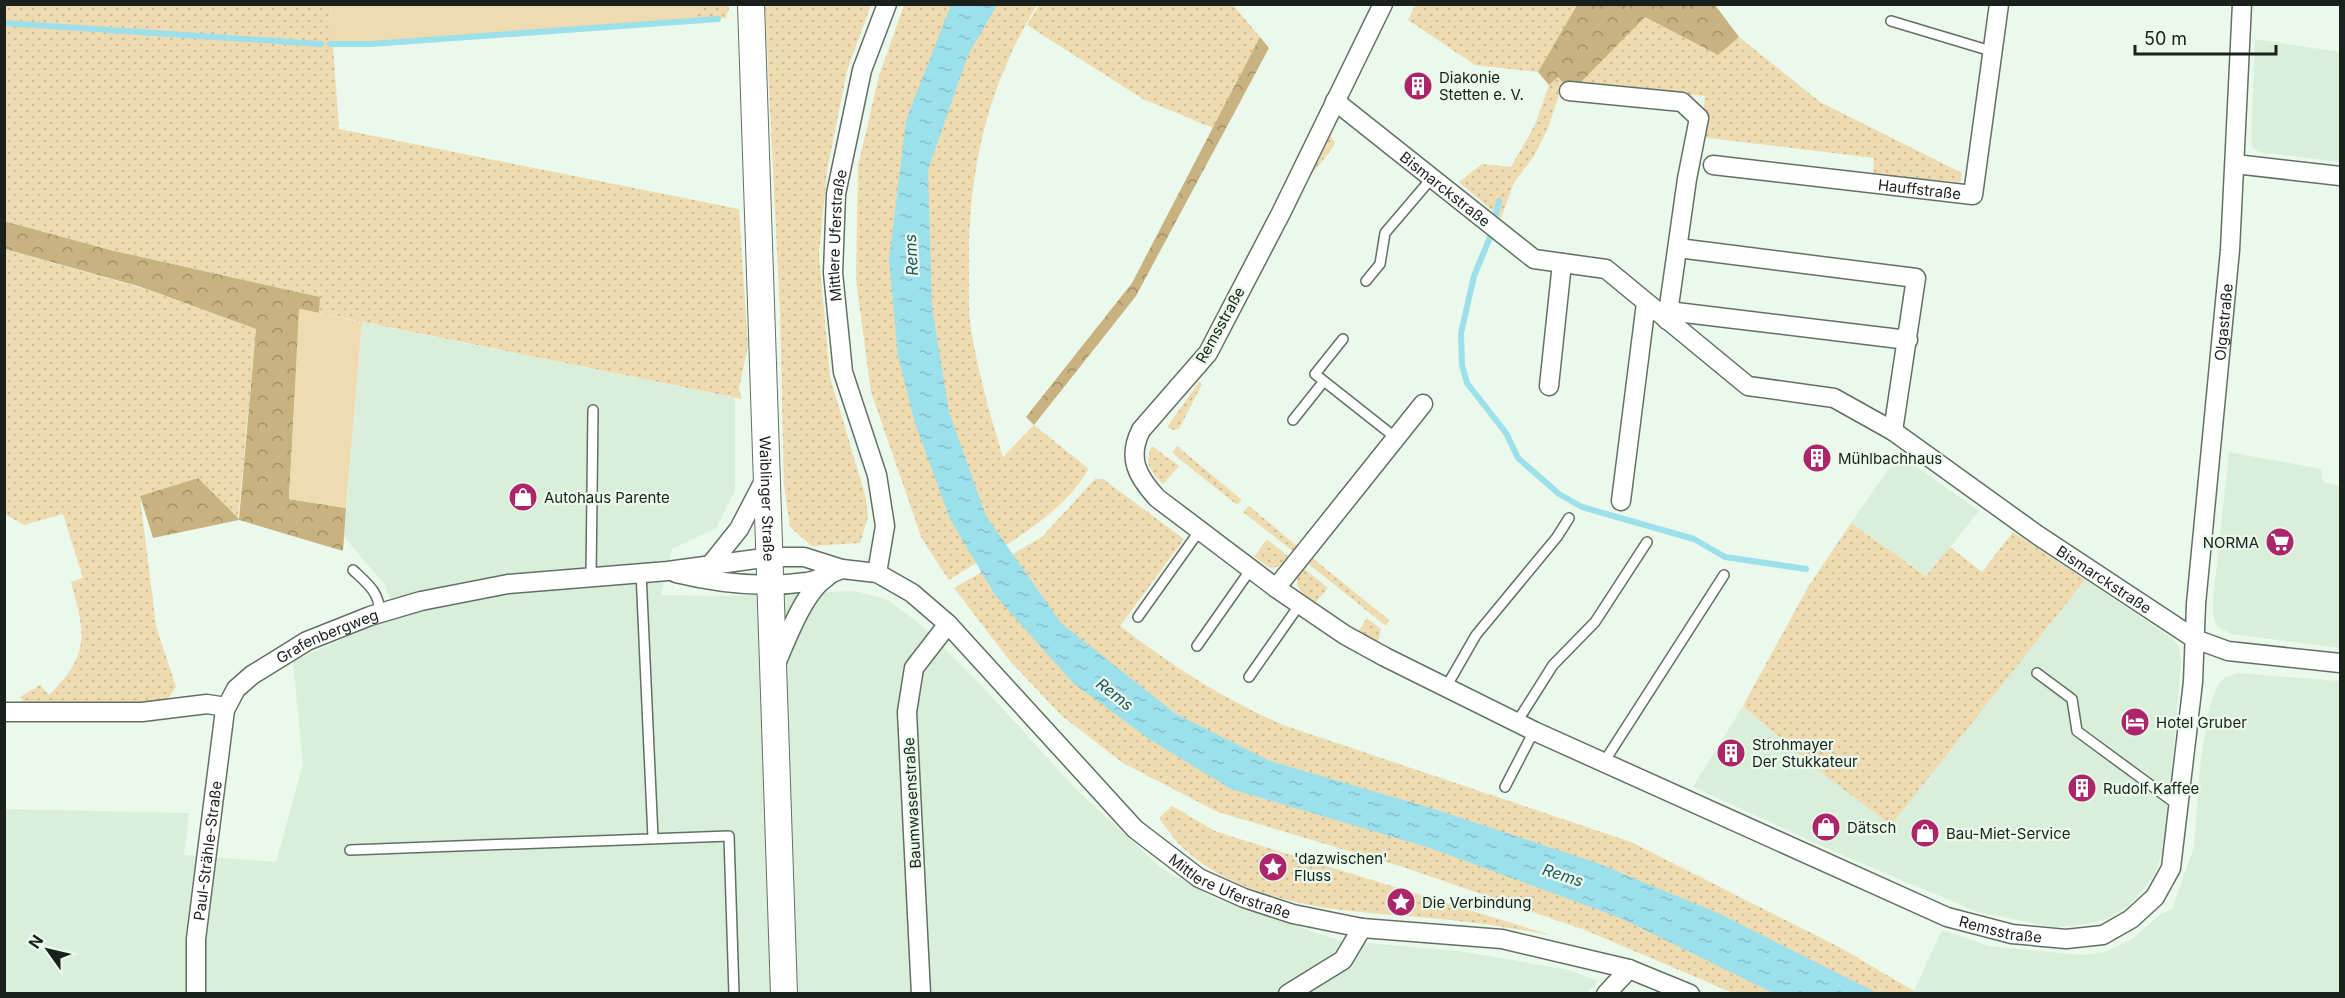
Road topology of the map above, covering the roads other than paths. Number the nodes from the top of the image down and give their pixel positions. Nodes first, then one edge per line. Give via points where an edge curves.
1 (751, 4) edge
2 (886, 4) edge
3 (1383, 4) edge
4 (1999, 4) edge
5 (2242, 4) edge
6 (1891, 21) dead end
7 (1991, 51) junction
8 (1569, 91) dead end
9 (1335, 101) junction
10 (2235, 164) junction
11 (1713, 165) dead end
12 (2340, 176) edge
13 (1431, 179) junction
14 (1678, 248) junction
15 (1562, 263) junction
16 (1366, 281) dead end
17 (1646, 303) junction
18 (1668, 316) junction
19 (1343, 339) dead end
20 (1908, 340) junction
21 (1324, 381) junction
22 (1548, 386) dead end
23 (1424, 404) dead end
24 (593, 410) dead end
25 (1293, 420) dead end
26 (1893, 431) junction
27 (1396, 438) junction
28 (767, 475) junction
29 (1621, 501) dead end
30 (1569, 518) dead end
31 (1200, 530) junction
32 (1647, 542) dead end
33 (770, 556) junction
34 (711, 564) junction
35 (842, 569) junction
36 (1251, 569) junction
37 (353, 570) dead end
38 (668, 571) junction
39 (641, 572) junction
40 (878, 573) junction
41 (1724, 575) dead end
42 (591, 577) junction
43 (771, 584) junction
44 (1276, 588) junction
45 (1300, 604) junction
46 (380, 613) junction
47 (1137, 617) dead end
48 (948, 624) junction
49 (2195, 639) junction
50 (1197, 646) dead end
51 (2340, 663) edge
52 (774, 670) junction
53 (2037, 673) dead end
54 (1249, 677) dead end
55 (1445, 689) junction
56 (226, 707) junction
57 (4, 712) edge
58 (1517, 723) junction
59 (1534, 731) junction
60 (1604, 762) junction
61 (1505, 787) dead end
62 (2179, 806) junction
63 (653, 838) junction
64 (351, 850) dead end
65 (1362, 928) junction
66 (1629, 969) junction
67 (196, 993) edge
68 (734, 993) edge
69 (784, 993) edge
70 (921, 993) edge
71 (1288, 993) edge
72 (1606, 993) edge
73 (1690, 993) edge

1 - 28 main road, Waiblinger Straße
2 - 40 street, Mittlere Uferstraße via 862,70 836,194 833,273 843,372 877,475 885,526
3 - 9 street, Remsstraße
4 - 7 street, Hauffstraße
5 - 10 street, Olgastraße
6 - 7 lane
7 - 11 street, Hauffstraße via 1973,195
8 - 14 street via 1682,102 1699,118 1686,179
9 - 13 street, Bismarckstraße
9 - 31 street, Remsstraße via 1208,353 1141,430 1136,441 1134,462 1144,484
10 - 12 street
10 - 49 street, Olgastraße
13 - 15 street, Bismarckstraße via 1534,259
13 - 16 lane via 1385,232 1380,264
14 - 18 street
14 - 20 street via 1916,278
15 - 17 street, Bismarckstraße via 1606,269
15 - 22 street
17 - 18 street, Bismarckstraße
17 - 29 street
18 - 20 street
18 - 26 street, Bismarckstraße via 1748,386 1834,398
19 - 21 lane via 1315,374
20 - 26 street
21 - 25 lane
21 - 27 lane
23 - 27 street
24 - 42 lane
26 - 49 street, Bismarckstraße via 2045,540
27 - 44 street
28 - 33 main road, Waiblinger Straße
28 - 34 street via 739,529
30 - 55 lane via 1476,635
31 - 36 street, Remsstraße
31 - 47 lane
32 - 58 lane via 1595,622 1553,665
33 - 34 street, Grafenbergweg
33 - 35 street, Mittlere Uferstraße via 804,557
33 - 43 main road, Waiblinger Straße
34 - 38 street, Grafenbergweg
35 - 40 street, Mittlere Uferstraße
35 - 43 street, Mittlere Uferstraße via 808,582
35 - 52 street via 819,582 792,626
36 - 44 street, Remsstraße
36 - 50 lane
37 - 46 lane via 374,590
38 - 39 street, Grafenbergweg
38 - 43 street, Grafenbergweg via 700,579
39 - 42 street, Grafenbergweg
39 - 63 lane
40 - 48 street, Mittlere Uferstraße via 912,593
41 - 60 lane
42 - 46 street, Grafenbergweg via 508,584
43 - 52 main road, Waiblinger Straße
44 - 45 street, Remsstraße
45 - 54 lane
45 - 55 street, Remsstraße via 1345,635
46 - 56 street, Grafenbergweg via 307,640 270,662 236,689
48 - 65 street, Mittlere Uferstraße via 1135,829 1200,878 1293,914
48 - 70 street, Baumwasenstraße via 914,668 907,712
49 - 51 street, Bismarckstraße via 2228,651
49 - 62 street, Remsstraße
52 - 69 main road, Waiblinger Straße
53 - 62 lane via 2072,699 2077,731
55 - 58 street, Remsstraße
56 - 57 street via 207,704 142,712
56 - 67 street, Paul-Strähle-Straße via 196,939
58 - 59 street, Remsstraße
59 - 60 street, Remsstraße
59 - 61 lane
60 - 62 street, Remsstraße via 1947,917 2012,934 2066,939 2103,935 2132,919 2156,897 2171,868
63 - 64 lane
63 - 68 lane via 729,836
65 - 66 street, Mittlere Uferstraße via 1502,939
65 - 71 street via 1343,960
66 - 72 street
66 - 73 street, Mittlere Uferstraße

